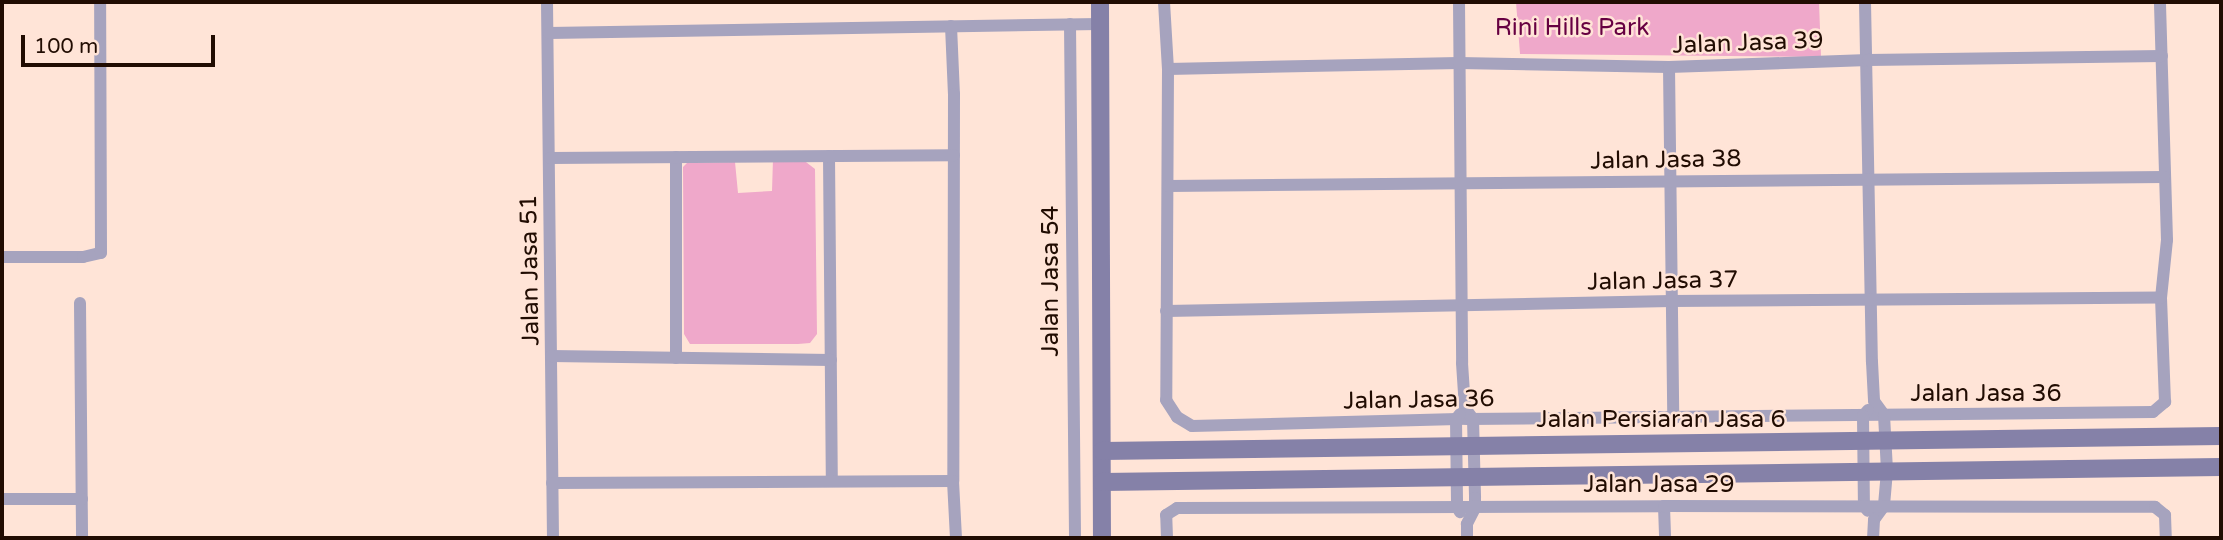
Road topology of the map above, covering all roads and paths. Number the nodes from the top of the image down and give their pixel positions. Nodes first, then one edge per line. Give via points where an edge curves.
1 (100, 2) edge
2 (547, 2) edge
3 (1100, 2) edge
4 (1164, 2) edge
5 (1459, 2) edge
6 (1865, 2) edge
7 (2160, 2) edge
8 (1070, 24) junction
9 (1100, 24) junction
10 (951, 26) junction
11 (549, 33) junction
12 (2162, 56) junction
13 (1868, 60) junction
14 (1459, 63) junction
15 (1669, 67) junction
16 (1168, 69) junction
17 (954, 155) junction
18 (829, 156) junction
19 (676, 157) junction
20 (550, 158) junction
21 (2164, 177) junction
22 (1868, 179) junction
23 (1670, 181) junction
24 (1462, 184) junction
25 (1168, 187) junction
26 (2, 257) edge
27 (2161, 298) junction
28 (1871, 300) junction
29 (1671, 301) junction
30 (80, 303) dead end
31 (1463, 304) junction
32 (1166, 311) junction
33 (551, 356) junction
34 (676, 358) junction
35 (831, 360) junction
36 (1874, 401) junction
37 (1465, 408) junction
38 (1884, 415) junction
39 (1863, 416) junction
40 (1456, 419) junction
41 (1473, 419) junction
42 (1673, 419) junction
43 (2221, 436) edge
44 (1886, 442) junction
45 (1863, 443) junction
46 (1465, 446) junction
47 (1102, 451) junction
48 (2221, 467) edge
49 (1864, 471) junction
50 (1887, 471) junction
51 (1466, 476) junction
52 (832, 481) junction
53 (953, 481) junction
54 (1102, 482) junction
55 (552, 483) junction
56 (2, 499) edge
57 (82, 499) junction
58 (1664, 506) junction
59 (1864, 506) junction
60 (1884, 506) junction
61 (1457, 507) junction
62 (1475, 508) junction
63 (1874, 520) junction
64 (1467, 524) junction
65 (82, 538) edge
66 (553, 538) edge
67 (956, 538) edge
68 (1075, 538) edge
69 (1102, 538) edge
70 (1167, 538) edge
71 (1467, 538) edge
72 (1665, 538) edge
73 (1873, 538) edge
74 (2166, 538) edge

1 - 26 street via 101,253
2 - 11 street, Jalan Jasa 51
3 - 9 street
4 - 16 street
5 - 14 street
6 - 13 street
7 - 12 street
8 - 9 street
8 - 10 street
8 - 68 street, Jalan Jasa 54
9 - 47 street
10 - 11 street
10 - 17 street
11 - 20 street, Jalan Jasa 51
12 - 13 street, Jalan Jasa 39
12 - 21 street
13 - 15 street, Jalan Jasa 39
13 - 22 street
14 - 15 street, Jalan Jasa 39
14 - 16 street, Jalan Jasa 39
14 - 24 street
15 - 23 street
16 - 25 street
17 - 18 street
17 - 53 street
18 - 19 street
18 - 35 street
19 - 20 street
19 - 34 street
20 - 33 street, Jalan Jasa 51
21 - 22 street, Jalan Jasa 38
21 - 27 street via 2166,240
22 - 23 street, Jalan Jasa 38
22 - 28 street
23 - 24 street, Jalan Jasa 38
23 - 29 street
24 - 25 street, Jalan Jasa 38
24 - 31 street
25 - 32 street
27 - 28 street, Jalan Jasa 37
27 - 38 street, Jalan Jasa 36 via 2165,402 2158,410 2146,415
28 - 29 street, Jalan Jasa 37
28 - 36 street
29 - 31 street, Jalan Jasa 37
29 - 42 street
30 - 57 street
31 - 32 street, Jalan Jasa 37
31 - 37 street
32 - 40 street, Jalan Jasa 36 via 1166,400 1177,417 1192,426
33 - 34 street
33 - 55 street, Jalan Jasa 51
34 - 35 street
35 - 52 street
36 - 38 street
36 - 39 street
37 - 40 street
37 - 41 street
38 - 39 street, Jalan Jasa 36
38 - 44 street
39 - 42 street, Jalan Jasa 36
39 - 45 street
40 - 41 street, Jalan Jasa 36
40 - 46 street
41 - 42 street, Jalan Jasa 36
41 - 46 street
43 - 44 street, Jalan Persiaran Jasa 6
44 - 45 street, Jalan Persiaran Jasa 6
44 - 50 street
45 - 46 street, Jalan Persiaran Jasa 6
45 - 49 street
46 - 47 street, Jalan Persiaran Jasa 6
46 - 51 street
47 - 54 street
48 - 50 street
49 - 50 street
49 - 51 street
49 - 59 street
50 - 60 street
51 - 54 street
51 - 61 street
51 - 62 street
52 - 53 street
52 - 55 street
53 - 67 street
54 - 69 street
55 - 66 street, Jalan Jasa 51
56 - 57 street
57 - 65 street
58 - 59 street, Jalan Jasa 29
58 - 62 street, Jalan Jasa 29
58 - 72 street
59 - 60 street, Jalan Jasa 29
59 - 63 street
60 - 63 street
60 - 74 street, Jalan Jasa 29 via 2155,507 2165,515
61 - 62 street, Jalan Jasa 29
61 - 64 street
61 - 70 street, Jalan Jasa 29 via 1177,508 1166,515
62 - 64 street
63 - 73 street
64 - 71 street

